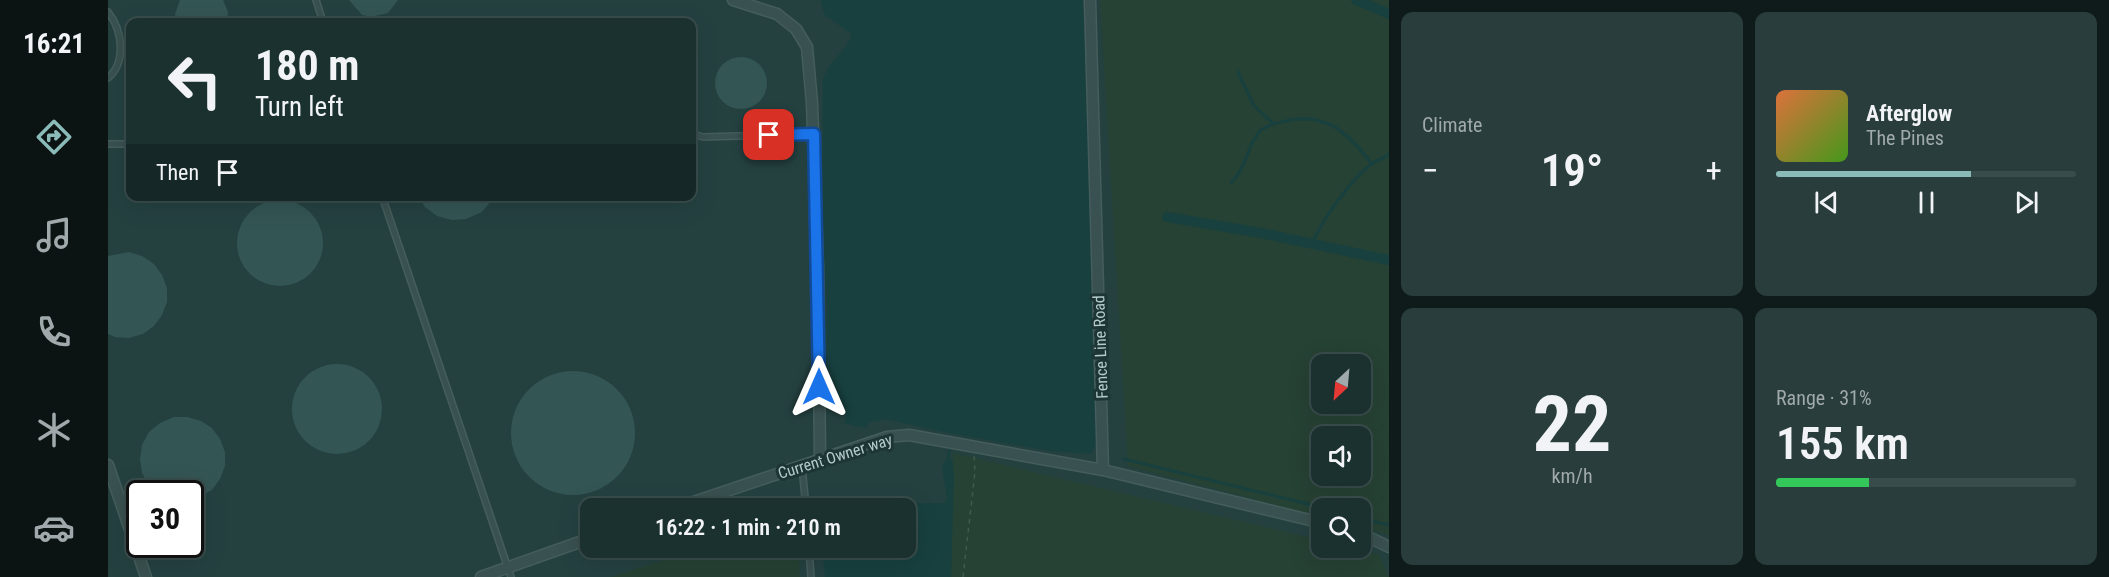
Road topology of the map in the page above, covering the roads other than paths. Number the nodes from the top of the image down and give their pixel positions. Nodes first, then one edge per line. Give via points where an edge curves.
1 (316, 0) edge
2 (733, 0) edge
3 (1090, 0) edge
4 (108, 12) edge
5 (323, 18) edge
6 (108, 78) edge
7 (814, 134) junction
8 (696, 135) edge
9 (108, 144) edge
10 (126, 144) edge
11 (384, 201) edge
12 (820, 459) junction
13 (108, 465) edge
14 (802, 465) junction
15 (1103, 470) junction
16 (705, 498) edge
17 (805, 498) edge
18 (1311, 520) edge
19 (1371, 538) edge
20 (580, 543) edge
21 (1389, 547) edge
22 (810, 558) edge
23 (509, 572) edge
24 (146, 577) edge
25 (481, 577) edge
26 (811, 577) edge

1 - 5 lane
2 - 7 street via 777,14 796,29 807,47
3 - 15 street, Fence Line Road
4 - 6 lane via 119,32 119,61
7 - 8 lane
7 - 12 street
9 - 10 lane
11 - 23 lane
12 - 14 street, Current Owner way
12 - 15 street, Current Owner way via 887,437 909,435
13 - 24 street
14 - 16 street, Current Owner way
14 - 17 lane
15 - 18 street
19 - 21 street
20 - 23 street
22 - 26 lane
23 - 25 street

